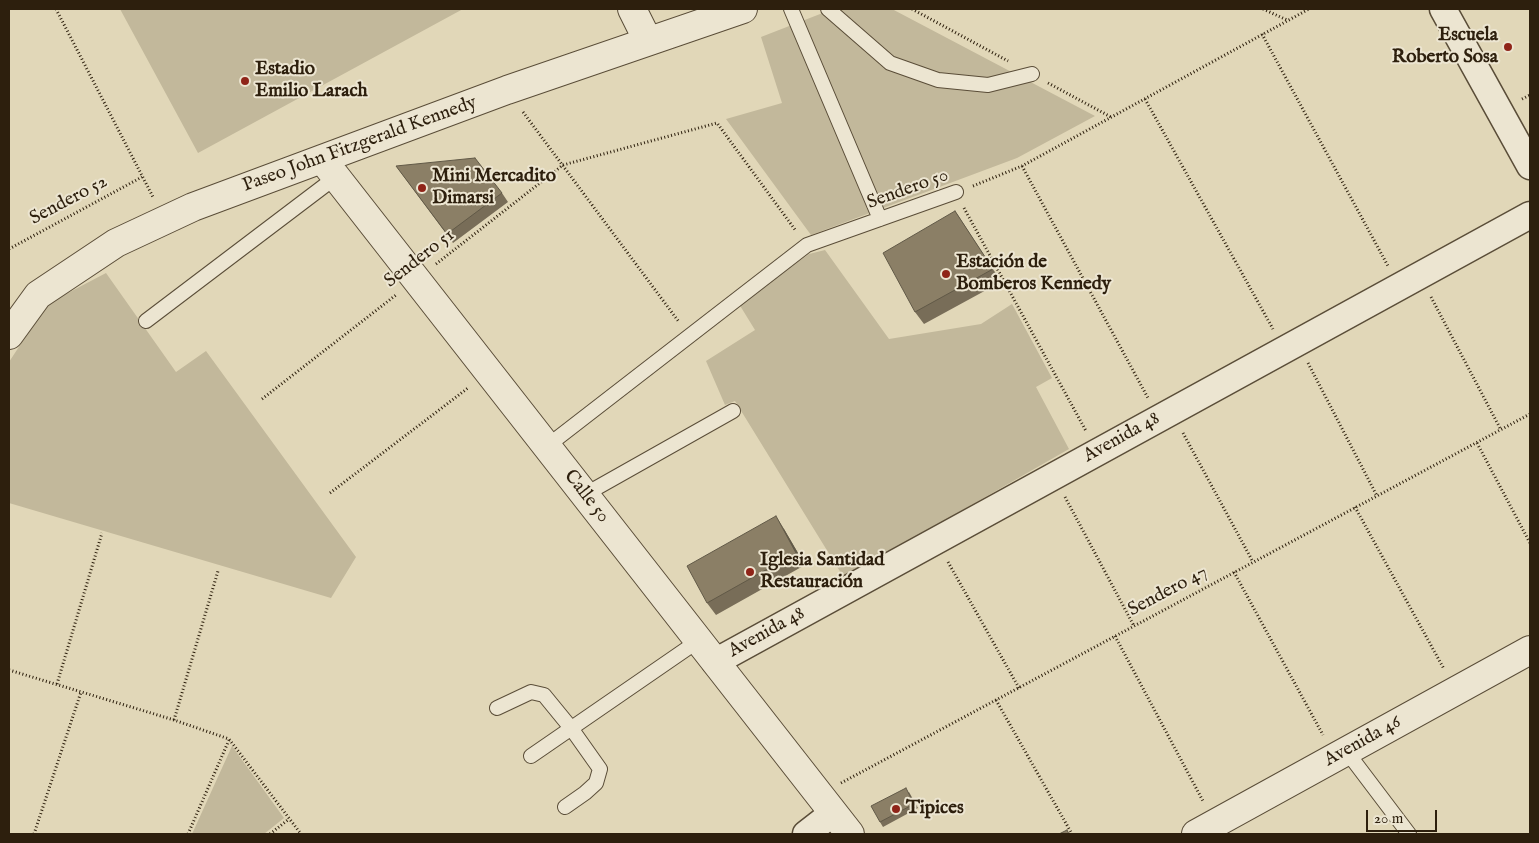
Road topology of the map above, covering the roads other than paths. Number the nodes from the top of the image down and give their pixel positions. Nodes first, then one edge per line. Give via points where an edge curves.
1 (632, 9) edge
2 (744, 9) edge
3 (791, 9) edge
4 (828, 9) edge
5 (1443, 9) edge
6 (648, 41) junction
7 (1032, 74) dead end
8 (1530, 166) edge
9 (329, 168) junction
10 (956, 192) road end
11 (1530, 215) edge
12 (880, 219) junction
13 (146, 321) dead end
14 (9, 335) edge
15 (733, 411) dead end
16 (546, 447) junction
17 (584, 495) junction
18 (698, 641) junction
19 (1530, 650) edge
20 (715, 662) junction
21 (497, 708) dead end
22 (571, 728) junction
23 (1341, 755) junction
24 (531, 756) dead end
25 (826, 804) junction
26 (565, 806) dead end
27 (1206, 829) edge
28 (806, 834) edge
29 (850, 834) edge
30 (1409, 834) edge

1 - 6 street
2 - 6 street, Paseo John Fitzgerald Kennedy
3 - 12 lane
4 - 7 lane via 890,63 938,80 988,85
5 - 8 street
6 - 9 street, Paseo John Fitzgerald Kennedy via 507,90
9 - 13 lane
9 - 14 street, Paseo John Fitzgerald Kennedy via 193,207 116,243 38,295
9 - 16 street, Calle 50
10 - 12 lane, Sendero 50
11 - 20 street, Avenida 48
12 - 16 lane, Sendero 50 via 807,246
15 - 17 lane
16 - 17 street, Calle 50
17 - 18 street, Calle 50
18 - 20 street, Calle 50
18 - 22 lane
19 - 23 street, Avenida 46
20 - 25 street, Calle 50
21 - 22 lane via 531,692 544,695
22 - 24 lane
22 - 26 lane via 600,769 596,783
23 - 27 street, Avenida 46
23 - 30 lane
25 - 28 street
25 - 29 street, Calle 50

